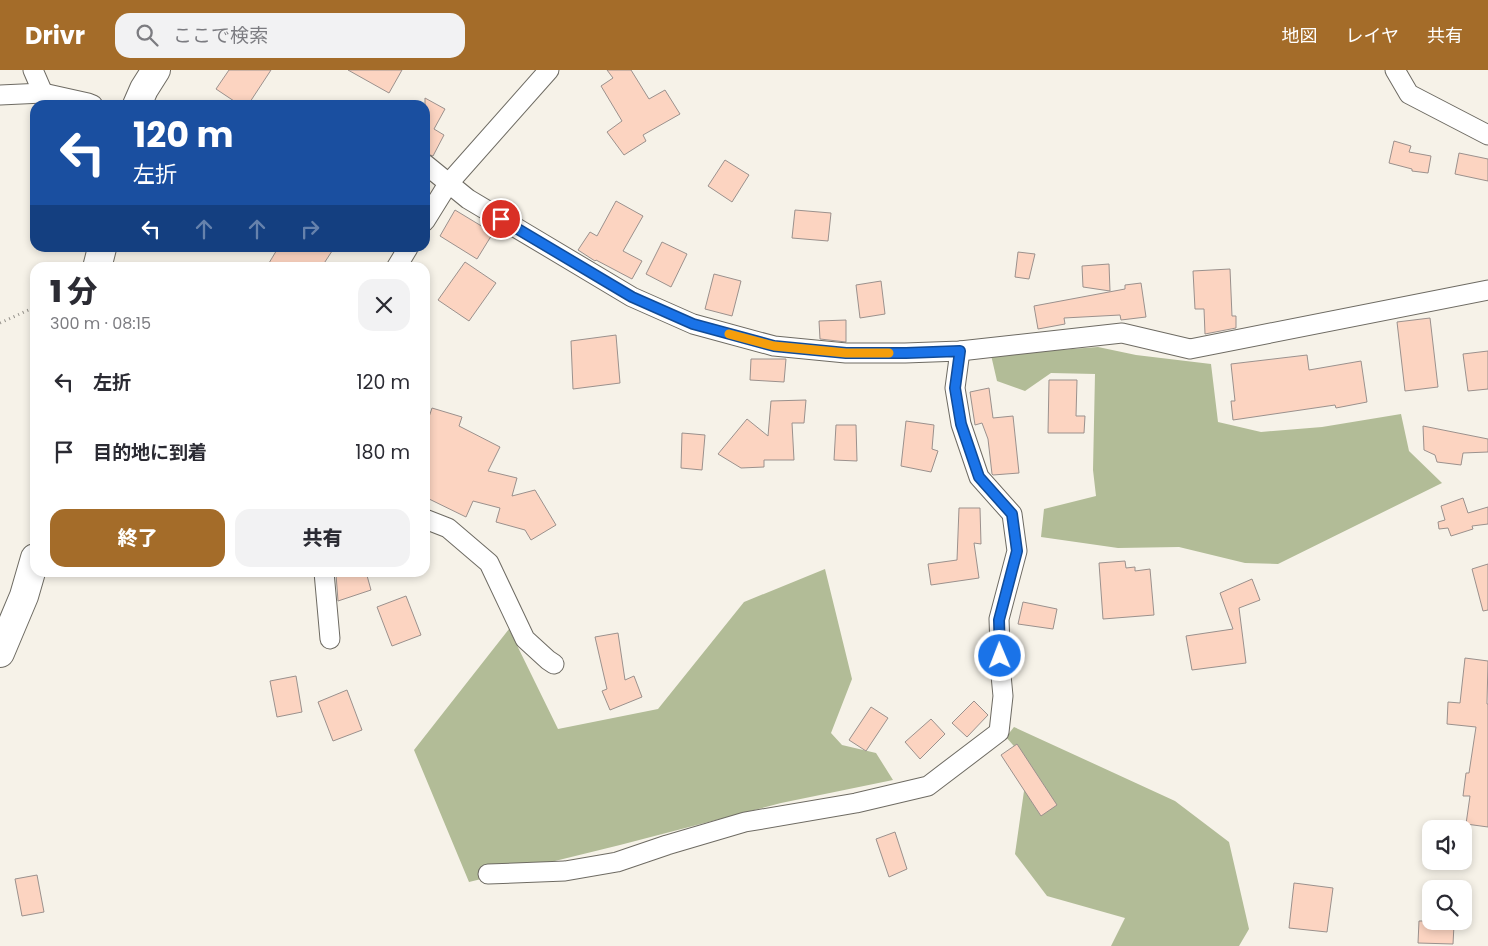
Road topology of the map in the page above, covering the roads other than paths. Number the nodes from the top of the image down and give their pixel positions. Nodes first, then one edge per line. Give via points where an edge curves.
1 (33, 70) edge
2 (156, 70) edge
3 (549, 70) edge
4 (1395, 70) edge
5 (44, 93) junction
6 (0, 94) edge
7 (75, 100) edge
8 (140, 100) edge
9 (1488, 135) edge
10 (430, 168) edge
11 (448, 184) junction
12 (430, 213) edge
13 (1488, 290) edge
14 (960, 351) junction
15 (430, 521) edge
16 (30, 575) edge
17 (324, 577) edge
18 (330, 639) dead end
19 (0, 654) edge
20 (554, 664) dead end
21 (488, 874) dead end

1 - 5 street
2 - 8 main road
3 - 11 street
4 - 9 street via 1409,94
5 - 6 street
5 - 7 street
10 - 11 street
11 - 12 street
11 - 14 street via 468,200 632,297 693,324 774,346 846,353
13 - 14 street via 1190,348 1122,333
14 - 21 street via 955,388 961,424 979,477 1012,514 1017,551 999,620 1003,696 999,732 928,786 856,804 745,822 617,862 565,871
15 - 20 street via 448,528 489,563 525,639
16 - 19 main road
17 - 18 street

